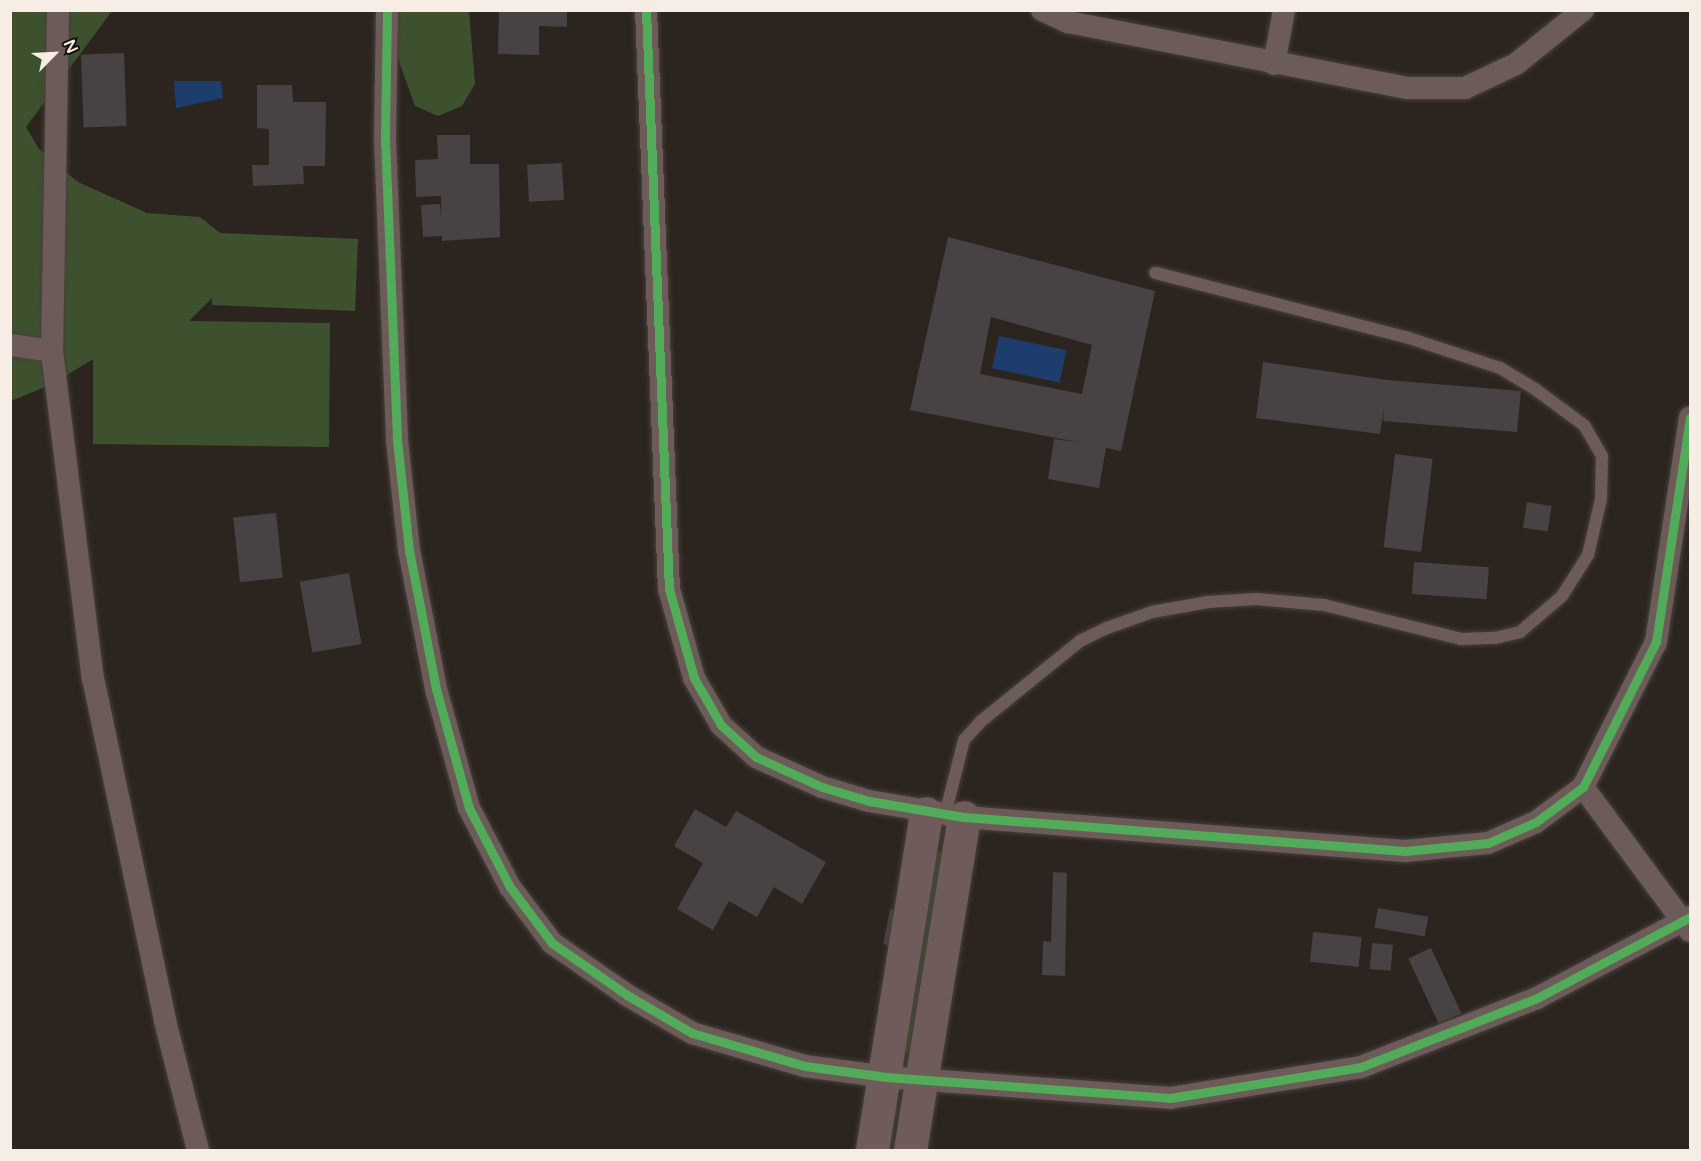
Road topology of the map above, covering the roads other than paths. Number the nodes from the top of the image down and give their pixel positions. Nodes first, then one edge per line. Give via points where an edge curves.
1 (58, 10) edge
2 (387, 10) edge
3 (646, 10) edge
4 (1042, 10) edge
5 (1284, 10) edge
6 (1583, 10) edge
7 (1274, 64) junction
8 (1155, 273) dead end
9 (10, 345) edge
10 (52, 351) junction
11 (1690, 418) edge
12 (1583, 787) junction
13 (945, 815) junction
14 (1688, 923) edge
15 (886, 1077) junction
16 (923, 1079) junction
17 (198, 1150) edge
18 (872, 1150) edge
19 (910, 1150) edge

1 - 10 street
2 - 15 street via 385,139 397,440 409,550 436,689 469,808 510,887 552,943 627,995 692,1033 754,1053 805,1066
3 - 13 street via 669,589 694,678 721,725 756,758 822,787
4 - 7 street via 1068,22
5 - 7 street
6 - 7 street via 1516,64 1464,88 1407,88
8 - 13 lane via 1409,338 1500,368 1535,389 1584,426 1602,456 1601,499 1588,555 1562,596 1520,632 1495,638 1461,639 1324,605 1256,599 1152,612 1107,628 1080,641 980,722 964,740
9 - 10 street
10 - 17 street via 93,678 165,1020
11 - 12 street via 1656,642
12 - 13 street via 1536,822 1488,843 1405,852
12 - 14 street
13 - 15 street
13 - 16 street
14 - 16 street via 1537,998 1361,1067 1170,1098
15 - 16 street
15 - 18 street
16 - 19 street

